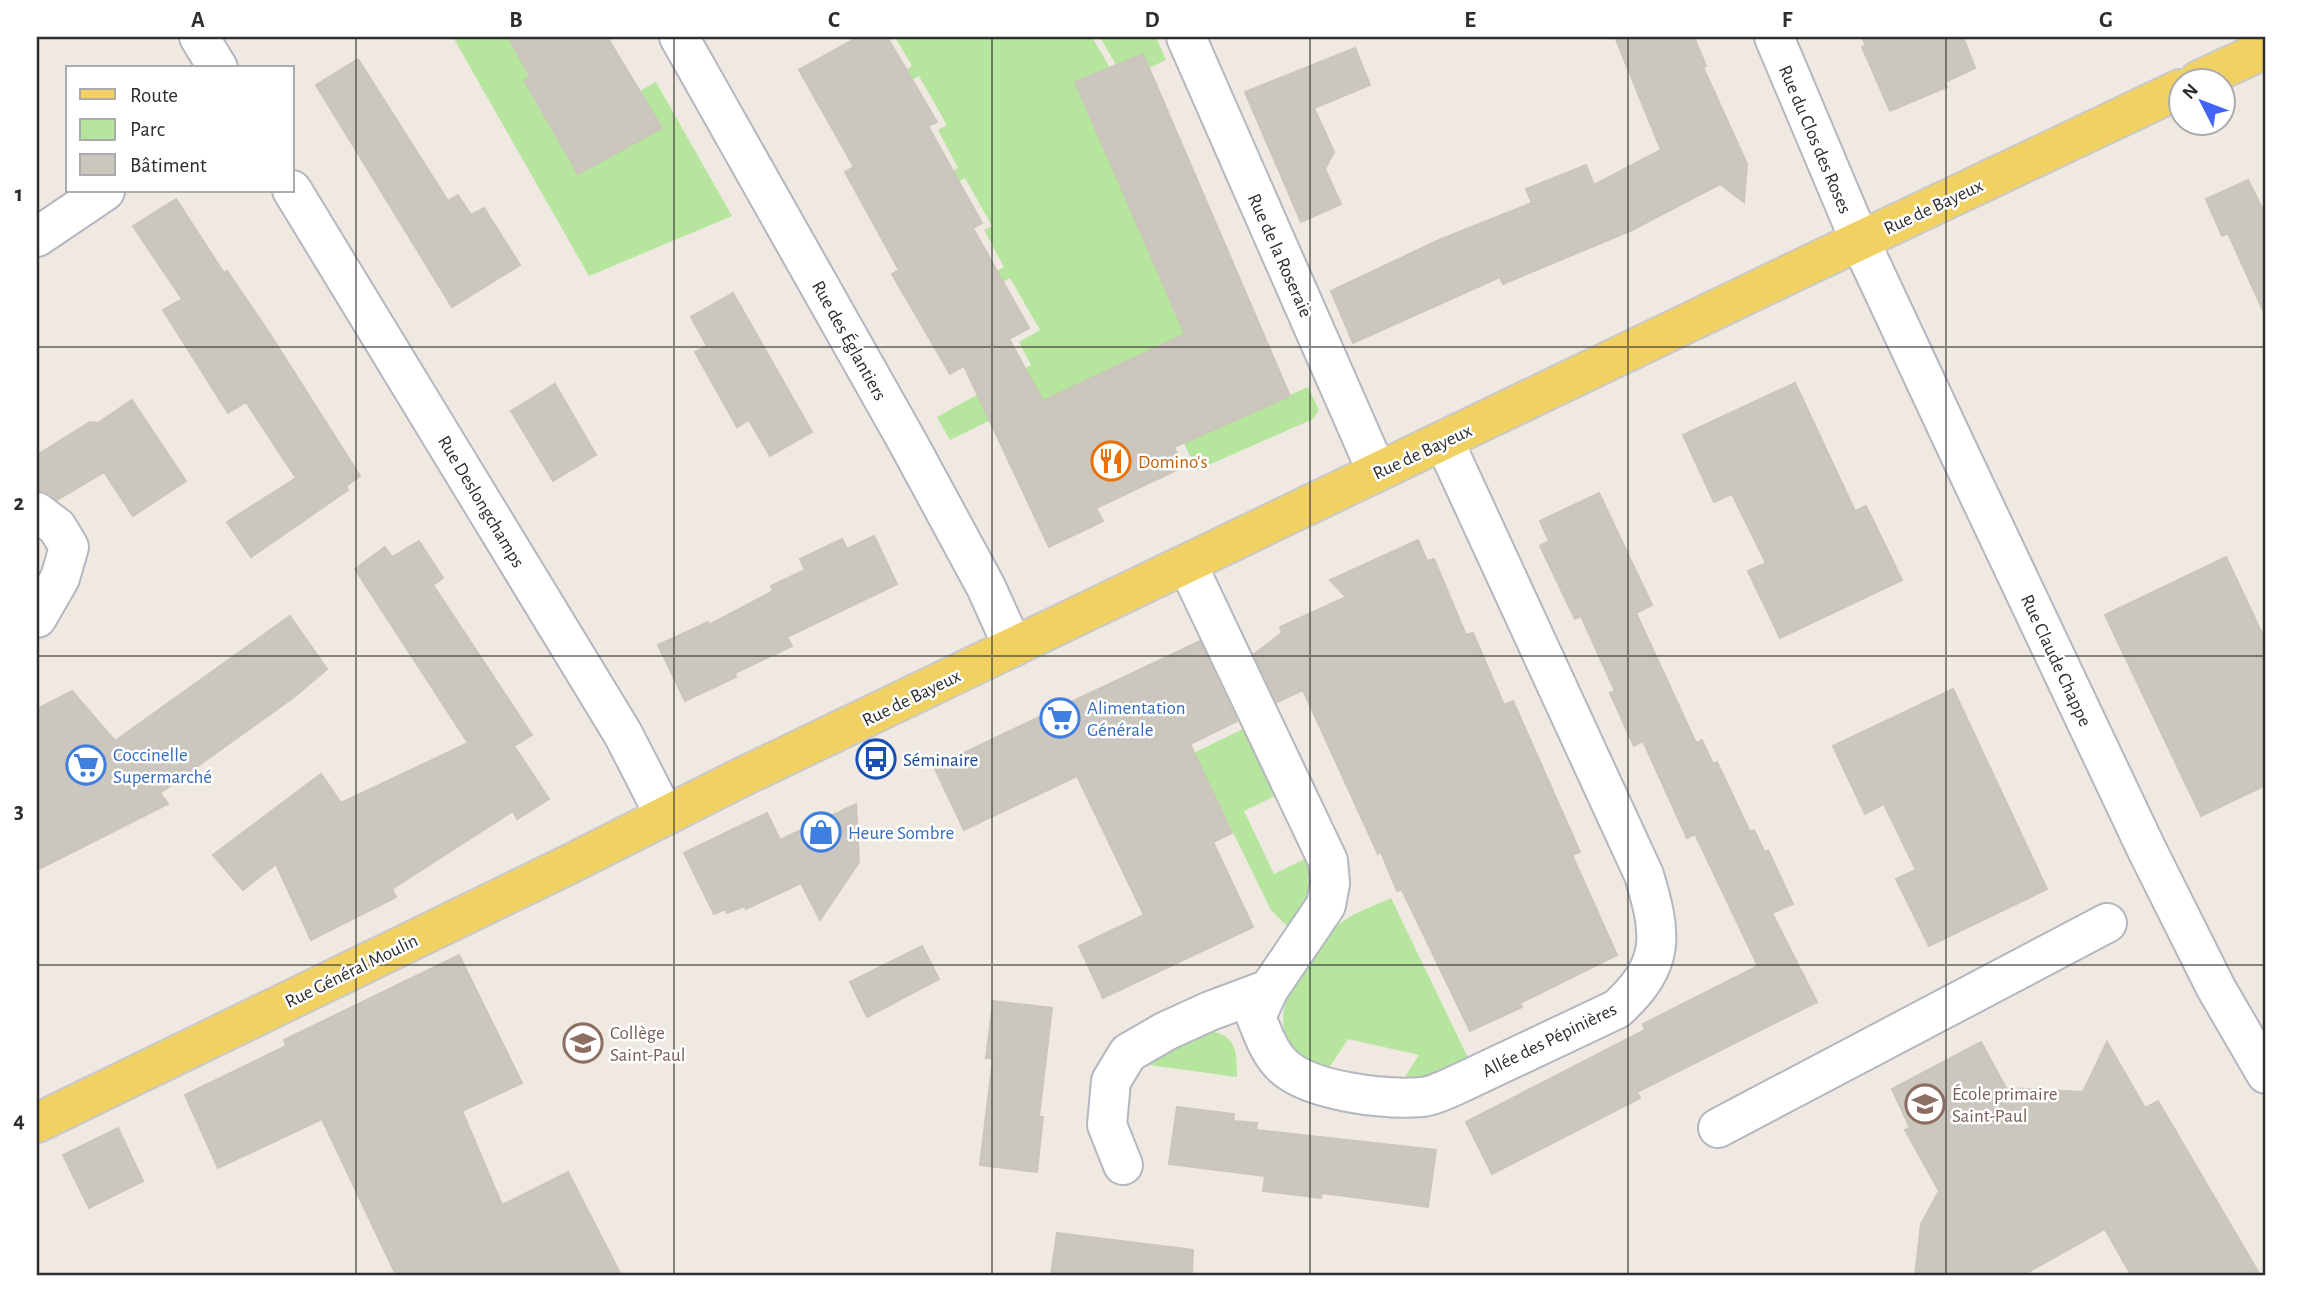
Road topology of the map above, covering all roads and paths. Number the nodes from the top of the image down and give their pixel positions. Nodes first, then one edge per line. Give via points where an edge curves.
1 (199, 37) edge
2 (679, 37) edge
3 (1186, 37) edge
4 (1774, 37) edge
5 (2266, 49) edge
6 (217, 66) edge
7 (2229, 66) edge
8 (2166, 96) edge
9 (104, 192) edge
10 (293, 192) edge
11 (37, 237) edge
12 (1860, 241) junction
13 (1444, 441) junction
14 (1377, 472) junction
15 (37, 512) edge
16 (1187, 564) junction
17 (37, 618) edge
18 (1013, 647) junction
19 (665, 816) junction
20 (2107, 923) dead end
21 (1269, 989) junction
22 (2266, 1074) edge
23 (37, 1123) edge
24 (1718, 1128) dead end
25 (1124, 1165) dead end

1 - 6 street
2 - 18 street, Rue des Églantiers via 907,441
3 - 14 street, Rue de la Roseraie
4 - 12 street, Rue du Clos des Roses
5 - 7 main road
8 - 12 main road, Rue de Bayeux
9 - 11 street
10 - 19 street, Rue Deslongchamps via 623,734
12 - 13 main road, Rue de Bayeux
12 - 22 street, Rue Claude Chappe via 2147,850 2216,988
13 - 14 main road, Rue de Bayeux
13 - 21 street, Allée des Pépinières via 1644,875 1656,915 1651,969 1617,1009 1426,1097 1348,1093 1307,1081 1282,1066 1256,1017
14 - 16 main road, Rue de Bayeux
15 - 17 street via 57,527 69,547 60,579
16 - 18 main road, Rue de Bayeux
16 - 21 street, Allée des Pépinières via 1328,861 1326,905
18 - 19 main road, Rue de Bayeux
19 - 23 main road, Rue Général Moulin
20 - 24 street
21 - 25 street via 1209,1011 1128,1053 1111,1081 1107,1125

